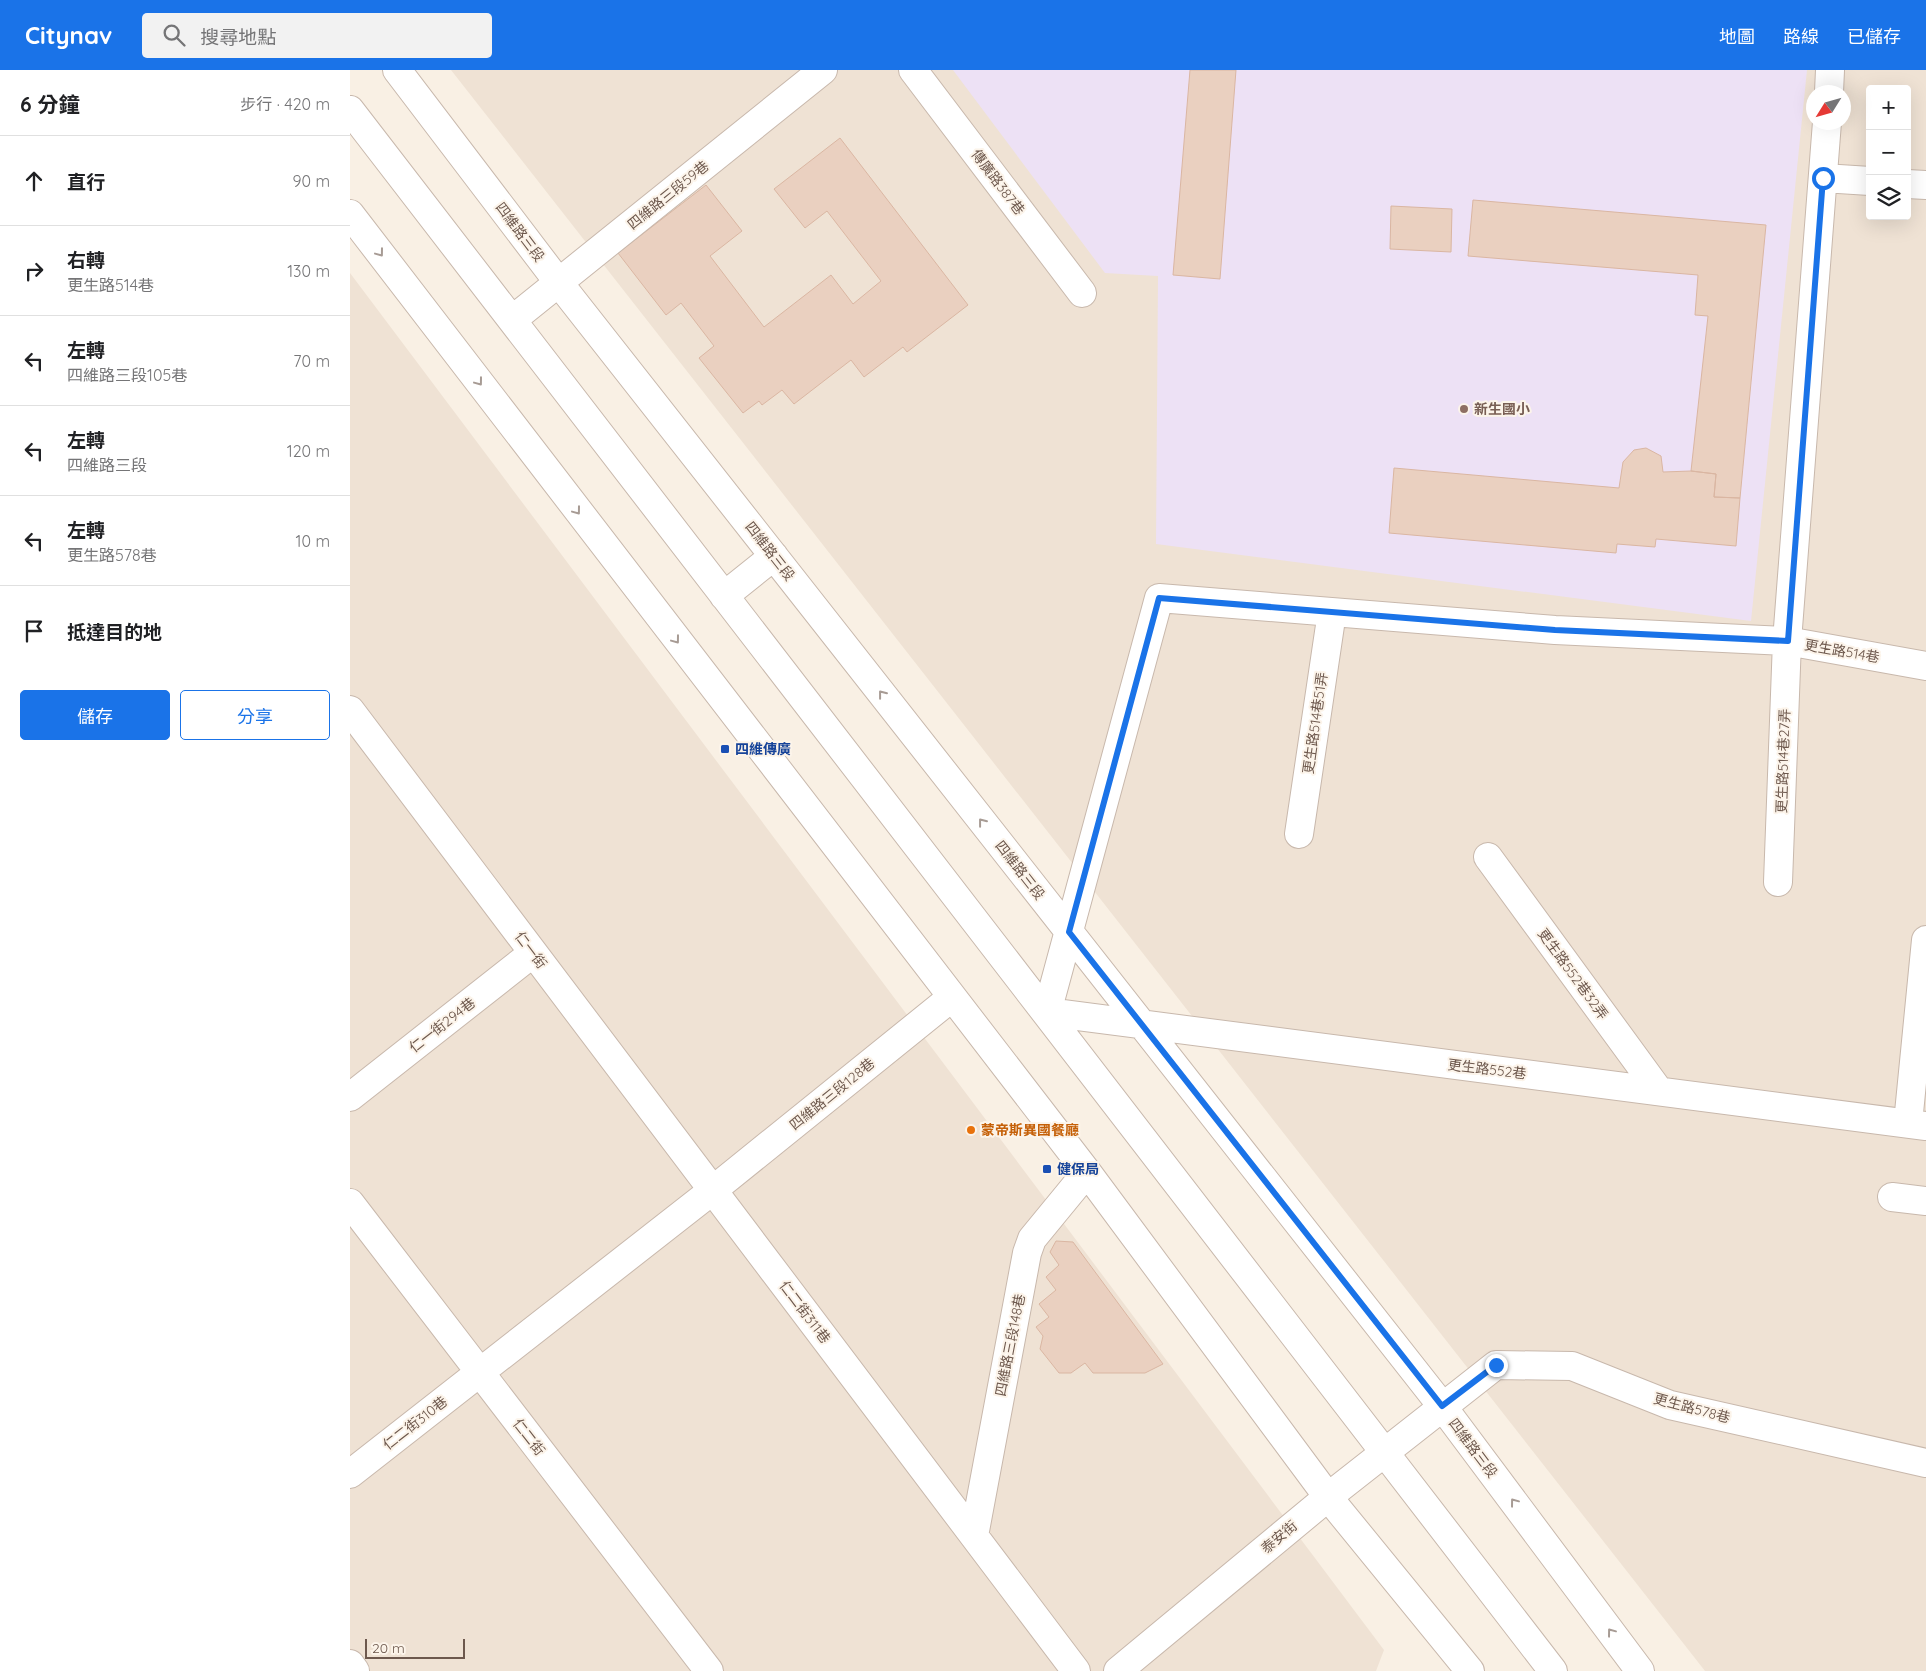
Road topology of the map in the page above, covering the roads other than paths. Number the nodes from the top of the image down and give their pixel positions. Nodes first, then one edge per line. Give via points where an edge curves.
1 (397, 70) edge
2 (823, 70) edge
3 (913, 70) edge
4 (1830, 70) edge
5 (1829, 85) edge
6 (350, 110) edge
7 (1826, 130) edge
8 (1823, 178) junction
9 (1866, 181) edge
10 (1911, 184) edge
11 (1926, 185) edge
12 (350, 214) edge
13 (559, 283) junction
14 (1082, 293) dead end
15 (512, 320) junction
16 (774, 556) junction
17 (724, 596) junction
18 (1332, 612) junction
19 (1788, 641) junction
20 (1926, 666) edge
21 (350, 710) edge
22 (1299, 834) dead end
23 (1488, 857) dead end
24 (1778, 882) dead end
25 (1069, 932) junction
26 (1926, 940) edge
27 (533, 953) junction
28 (951, 998) junction
29 (1047, 1012) junction
30 (1141, 1024) junction
31 (1659, 1091) junction
32 (350, 1097) edge
33 (1917, 1125) edge
34 (1086, 1172) junction
35 (713, 1190) junction
36 (1892, 1197) dead end
37 (1926, 1202) edge
38 (350, 1204) edge
39 (480, 1373) junction
40 (1442, 1406) junction
41 (1384, 1454) junction
42 (1926, 1464) edge
43 (350, 1474) edge
44 (1328, 1497) junction
45 (974, 1536) junction
46 (350, 1664) edge
47 (355, 1671) edge
48 (709, 1671) edge
49 (1076, 1671) edge
50 (1118, 1671) edge
51 (1470, 1671) edge
52 (1553, 1671) edge
53 (1640, 1671) edge

1 - 13 street, 四維路三段
2 - 13 street, 四維路三段59巷
3 - 14 street, 傳廣路387巷
4 - 5 street
6 - 15 street
7 - 8 street, 更生路514巷27弄
8 - 9 street
8 - 19 street, 更生路514巷27弄
10 - 11 street
12 -> 28 street
13 - 15 street, 四維路三段59巷
13 - 16 street, 四維路三段
15 - 17 street
16 - 17 street
25 -> 16 street, 四維路三段
17 - 29 street
18 - 19 street, 更生路514巷 via 1555,630
18 - 22 street, 更生路514巷51弄
18 - 25 street, 更生路514巷 via 1159,598
19 - 20 street, 更生路514巷
19 - 24 street, 更生路514巷27弄
21 - 27 street, 仁一街
23 - 31 street, 更生路552巷32弄
25 - 29 street
25 - 30 street, 四維路三段
26 - 33 street
27 - 32 street, 仁一街294巷
27 - 35 street, 仁一街
28 - 34 street
28 - 35 street, 四維路三段128巷
29 - 30 street, 更生路552巷
29 - 41 street
30 - 31 street, 更生路552巷
30 - 40 street, 四維路三段
31 - 33 street, 更生路552巷
34 - 44 street
34 - 45 street, 四維路三段148巷 via 1032,1239 1027,1253
35 - 39 street
35 - 45 street, 仁二街311巷
36 - 37 street
38 - 39 street, 仁二街
39 - 43 street, 仁二街310巷
39 - 48 street, 仁二街
40 - 41 street, 泰安街
40 - 42 street, 更生路578巷 via 1496,1365 1572,1366 1670,1405
53 -> 40 street, 四維路三段
41 - 44 street, 泰安街
41 - 52 street
44 - 50 street, 泰安街
44 - 51 street
45 - 49 street, 仁二街311巷
46 - 47 street

